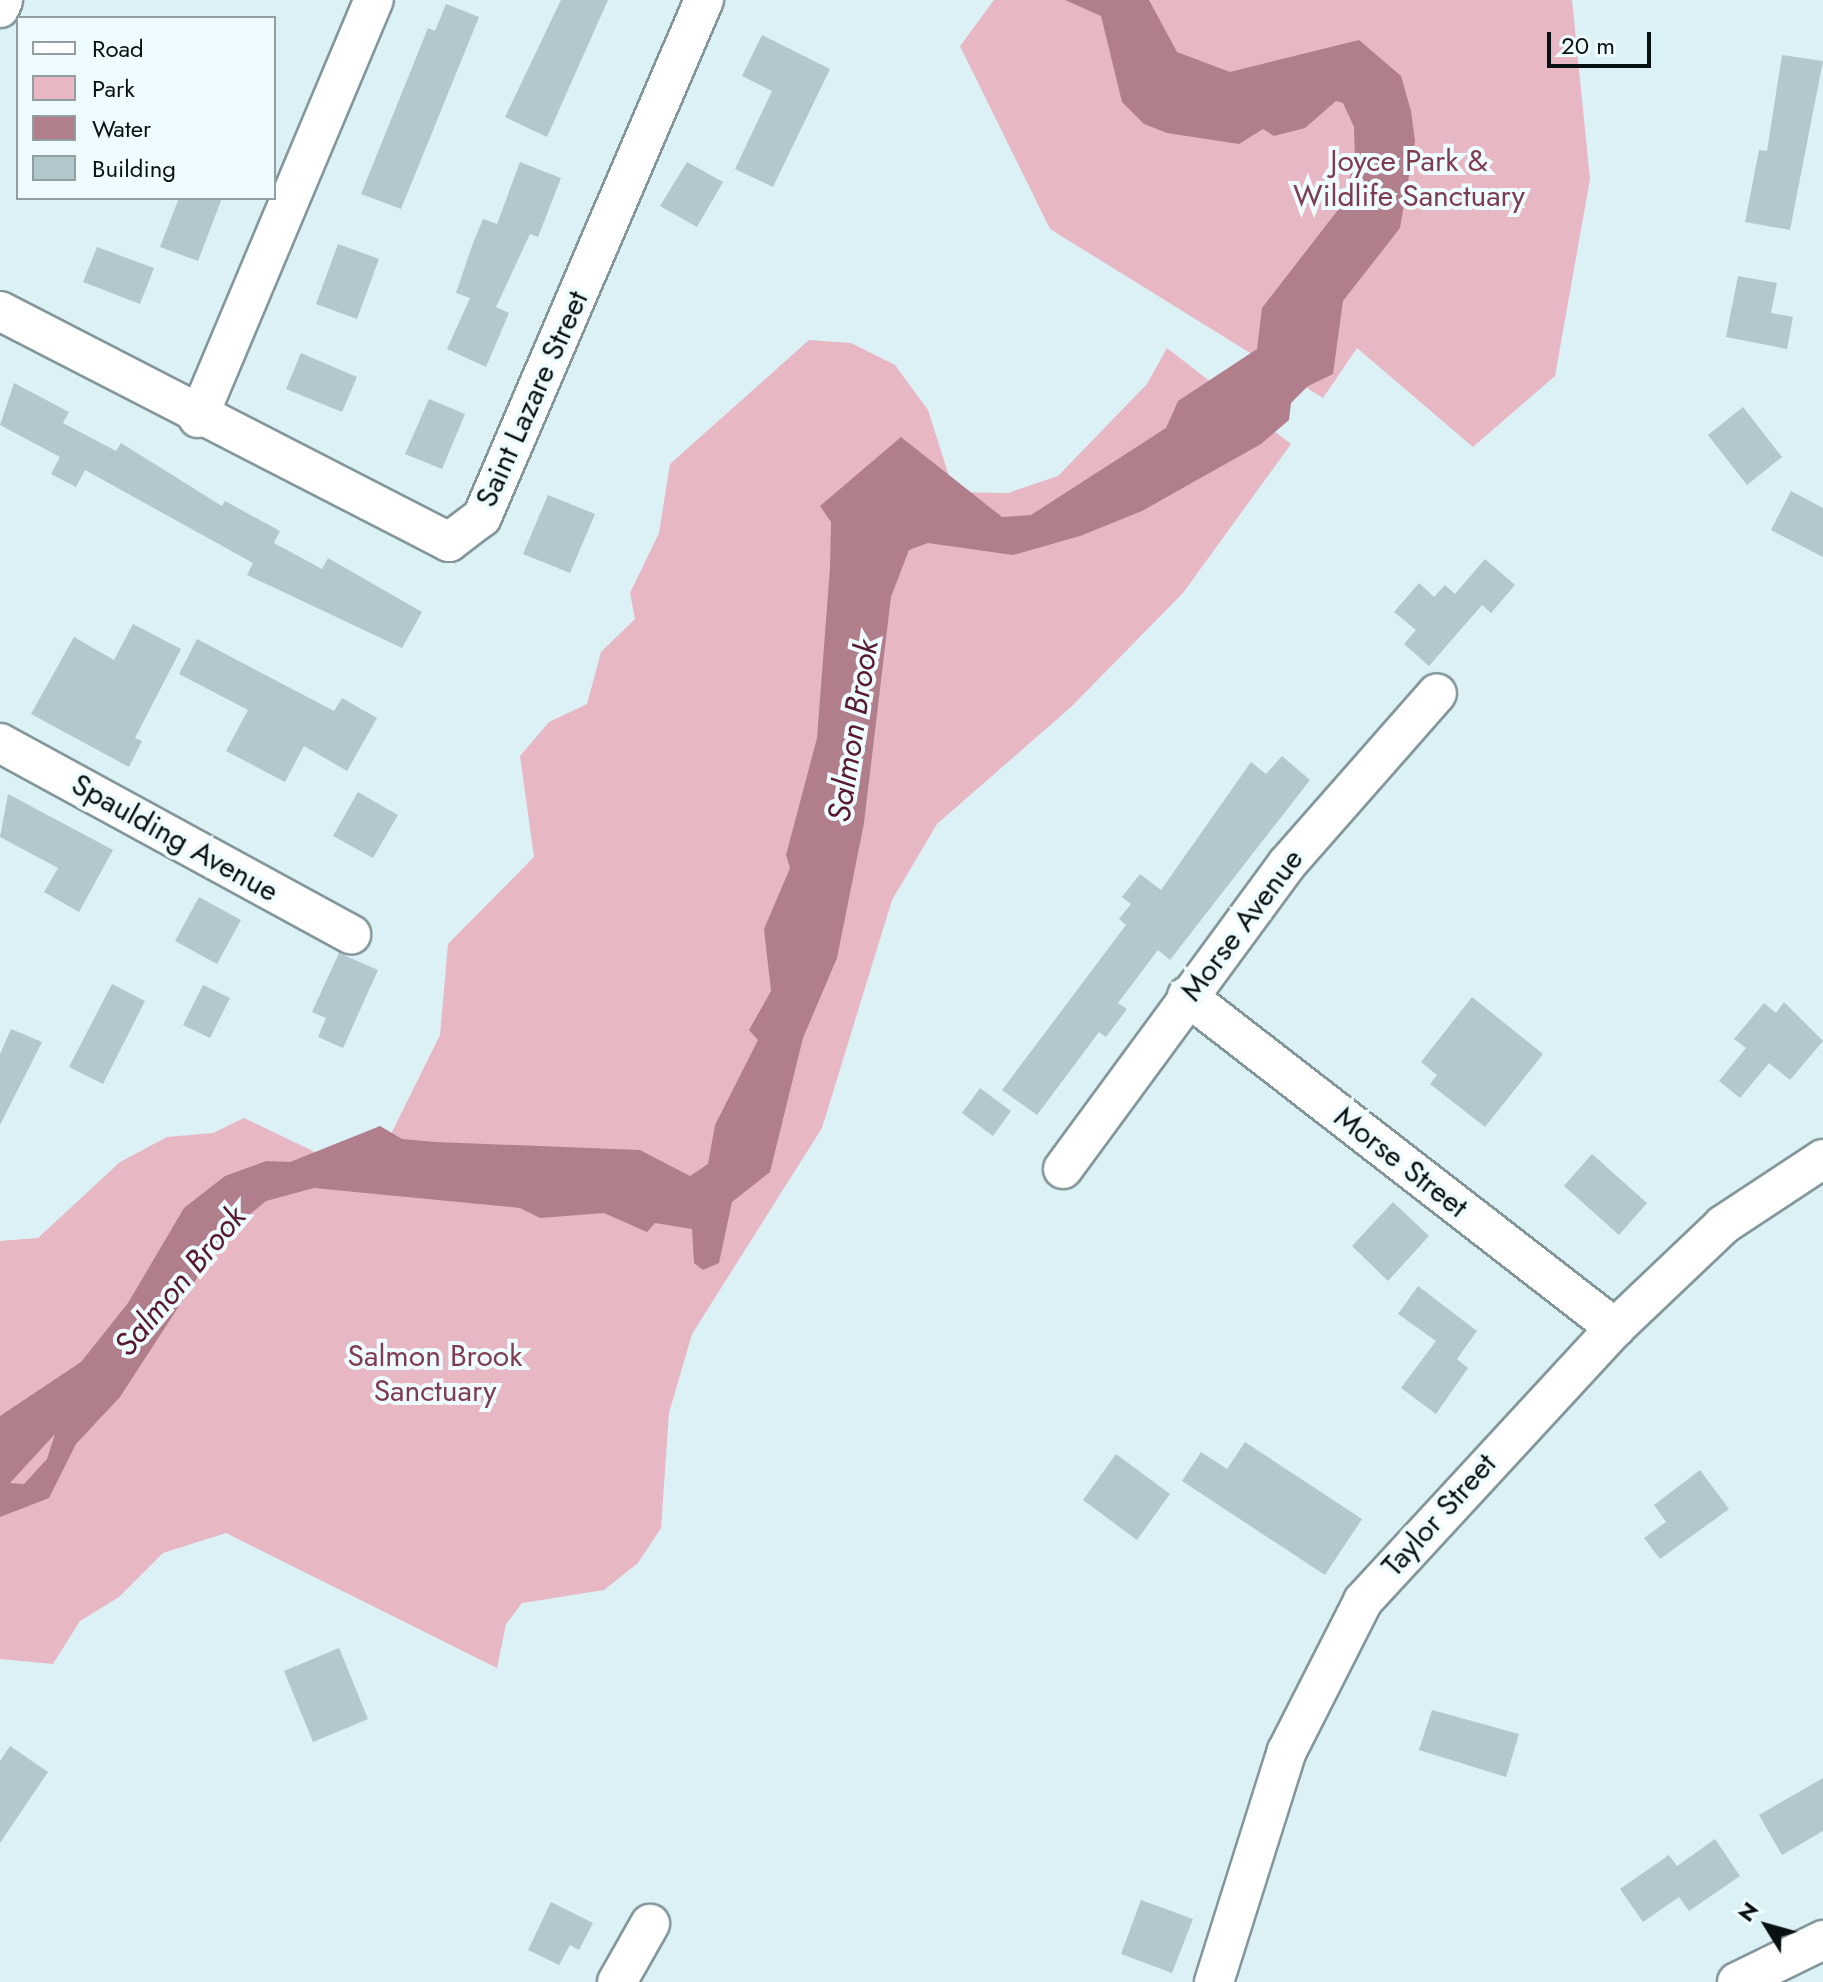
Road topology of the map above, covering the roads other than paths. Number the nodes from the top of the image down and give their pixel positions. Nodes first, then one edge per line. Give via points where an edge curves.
1 (3, 0) edge
2 (374, 0) edge
3 (704, 0) edge
4 (0, 8) edge
5 (0, 311) edge
6 (198, 418) junction
7 (1437, 693) dead end
8 (0, 743) edge
9 (351, 934) dead end
10 (1187, 996) junction
11 (1823, 1159) edge
12 (1063, 1169) dead end
13 (1615, 1328) junction
14 (650, 1924) dead end
15 (1823, 1940) edge
16 (617, 1982) edge
17 (1214, 1982) edge
18 (1737, 1982) edge

1 - 4 street
2 - 6 street
3 - 6 street, Saint Lazare Street via 482,517 449,542
5 - 6 street, Saint Lazare Street
7 - 10 street, Morse Avenue via 1287,864
8 - 9 street, Spaulding Avenue
10 - 12 street, Morse Avenue
10 - 13 street, Morse Street
11 - 13 street, Taylor Street via 1723,1225
13 - 17 street, Taylor Street via 1408,1546 1335,1645 1287,1751
14 - 16 street
15 - 18 street

